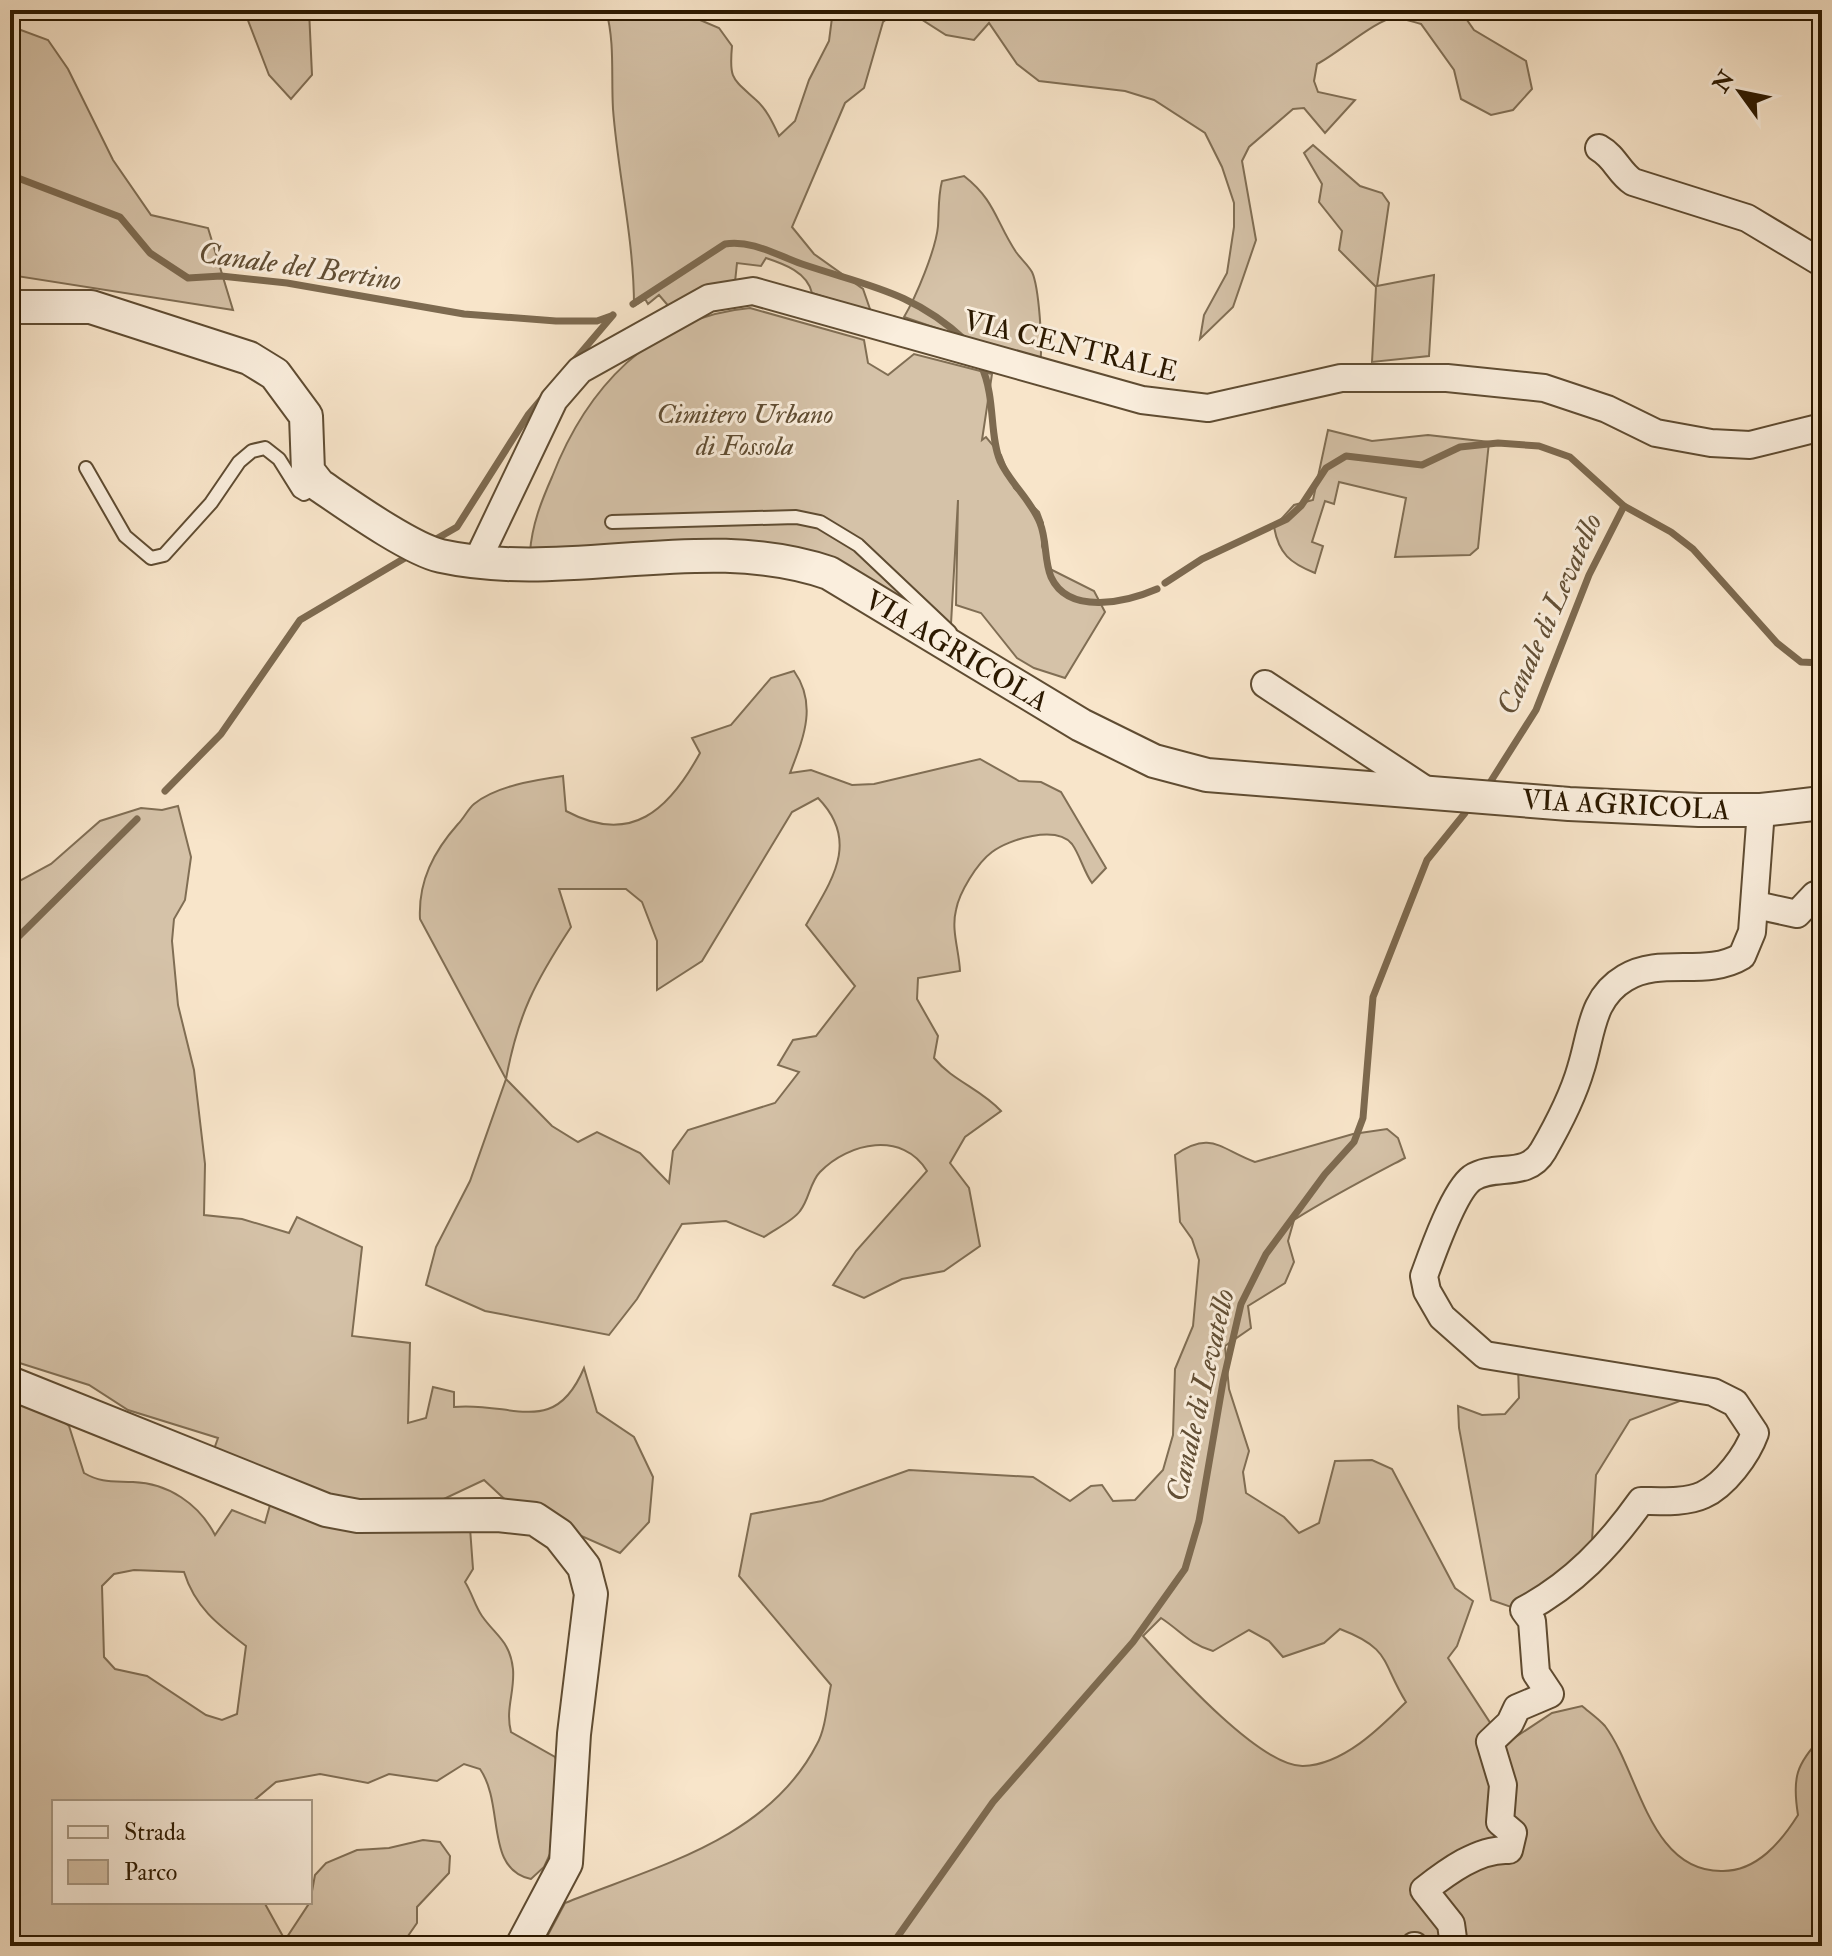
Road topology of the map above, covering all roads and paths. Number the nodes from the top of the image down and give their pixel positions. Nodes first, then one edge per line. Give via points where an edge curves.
1 (1599, 148) dead end
2 (1822, 263) edge
3 (10, 307) edge
4 (1822, 427) edge
5 (86, 468) dead end
6 (319, 485) junction
7 (612, 522) dead end
8 (477, 561) junction
9 (973, 659) junction
10 (1265, 684) dead end
11 (1429, 792) junction
12 (1822, 803) edge
13 (1761, 810) junction
14 (1822, 894) edge
15 (1756, 905) junction
16 (10, 1383) edge
17 (522, 1946) edge
18 (1454, 1946) edge

1 - 2 street via 1633,182 1747,218
3 - 6 street via 91,307 249,358 275,374 306,416 308,471
4 - 8 street, VIA CENTRALE via 1750,445 1711,443 1656,433 1607,409 1544,388 1409,376 1341,378 1235,405 1183,407 753,291 709,298 580,370 554,400
5 - 6 lane via 125,536 151,558 164,555 252,451 265,448 279,459 299,491 311,492
6 - 8 street, VIA AGRICOLA via 437,555
7 - 9 lane via 796,517 820,522 858,545 947,627
8 - 9 street, VIA AGRICOLA via 747,555 799,563 829,573
9 - 11 street, VIA AGRICOLA via 1081,725 1154,761 1207,775
10 - 11 street, VIA AGRICOLA
11 - 13 street, VIA AGRICOLA via 1569,804
12 - 13 street, VIA AGRICOLA
13 - 15 street
14 - 15 street via 1797,914
15 - 18 street via 1742,956 1730,963 1641,970 1605,994 1595,1010 1581,1069 1541,1154 1523,1169 1485,1173 1468,1182 1424,1276 1442,1317 1485,1355 1713,1392 1735,1403 1755,1433 1750,1447 1718,1485 1702,1496 1641,1501 1610,1544 1553,1595 1524,1610 1532,1621 1536,1673 1550,1694 1517,1708 1490,1742 1503,1785 1500,1822 1513,1833 1509,1850 1493,1849 1424,1890 1451,1924
16 - 17 street via 326,1510 358,1516 535,1519 574,1551 591,1594 566,1863

